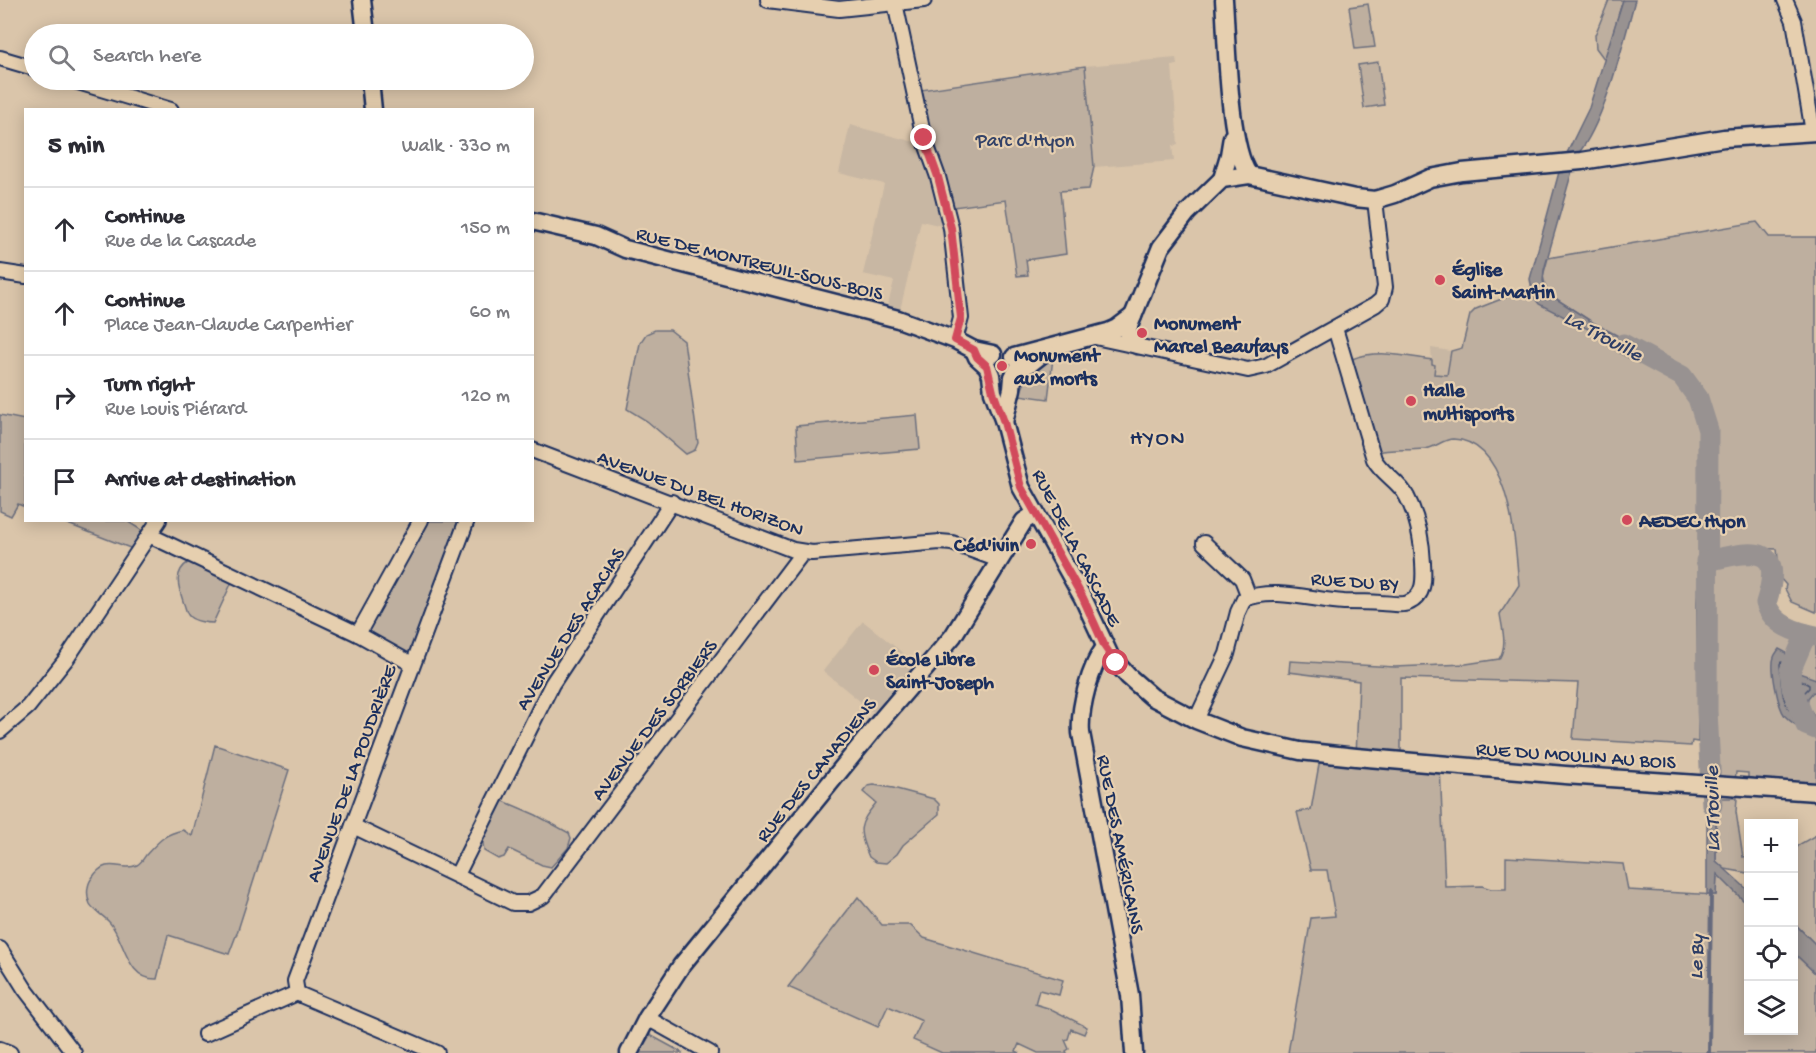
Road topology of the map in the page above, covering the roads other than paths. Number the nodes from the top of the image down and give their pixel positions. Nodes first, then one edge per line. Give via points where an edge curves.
1 (362, 0) edge
2 (768, 0) edge
3 (924, 0) edge
4 (1224, 0) edge
5 (1785, 0) edge
6 (895, 3) junction
7 (365, 24) edge
8 (0, 58) edge
9 (24, 65) edge
10 (104, 90) edge
11 (371, 90) edge
12 (164, 108) edge
13 (374, 108) edge
14 (1233, 121) junction
15 (1814, 132) edge
16 (1249, 175) junction
17 (1222, 179) junction
18 (1375, 200) junction
19 (534, 221) edge
20 (0, 272) edge
21 (24, 276) edge
22 (1131, 321) junction
23 (1335, 328) junction
24 (1093, 336) junction
25 (955, 340) junction
26 (1137, 345) junction
27 (990, 365) junction
28 (1015, 368) junction
29 (1004, 422) junction
30 (534, 451) edge
31 (672, 502) junction
32 (1035, 514) junction
33 (158, 522) edge
34 (420, 522) edge
35 (466, 522) edge
36 (149, 535) junction
37 (1205, 542) dead end
38 (802, 552) junction
39 (999, 560) junction
40 (1250, 597) junction
41 (358, 634) junction
42 (1105, 647) junction
43 (412, 664) junction
44 (1196, 720) junction
45 (0, 731) edge
46 (1440, 765) joint
47 (1816, 792) edge
48 (353, 826) junction
49 (457, 874) junction
50 (0, 949) edge
51 (297, 993) junction
52 (647, 1018) junction
53 (205, 1034) dead end
54 (0, 1049) edge
55 (10, 1053) edge
56 (74, 1053) edge
57 (437, 1053) edge
58 (629, 1053) edge
59 (710, 1053) edge
60 (1134, 1053) edge

1 - 7 street
2 - 6 street via 839,9
3 - 6 street
4 - 14 street
5 - 15 street via 1794,21
6 - 25 street via 924,138 951,228 961,318
8 - 9 street
10 - 12 street
11 - 13 street
14 - 16 street via 1240,157
14 - 17 street
15 - 18 street via 1706,140 1582,161 1462,172 1430,178
16 - 17 street
16 - 18 street
17 - 22 street via 1187,213 1161,247
18 - 23 street via 1385,287 1382,299
19 - 25 street, RUE DE MONTREUIL-SOUS-BOIS via 596,236 625,249 898,319
20 - 21 street
22 - 24 street
22 - 26 street via 1128,332
23 - 26 street via 1266,366 1248,370
23 - 40 street, RUE DU BY via 1374,459 1406,495 1415,516 1423,559 1420,593 1407,604 1301,596
24 - 26 street
24 - 28 street via 1048,348 1031,363
25 - 27 street, RUE DE MONTREUIL-SOUS-BOIS
27 - 28 street via 1000,381
27 - 28 street via 1005,351
27 - 29 street, RUE DE LA CASCADE via 996,404
28 - 29 street
29 - 32 street, RUE DE LA CASCADE via 1021,487
30 - 31 street, AVENUE DU BEL HORIZON
31 - 38 street, AVENUE DU BEL HORIZON
31 - 49 street, AVENUE DES ACACIAS via 552,684
32 - 39 street, RUE DES CANADIENS via 1024,521
32 - 42 street, RUE DE LA CASCADE via 1083,598
33 - 36 street
34 - 41 street
35 - 43 street
36 - 41 street, AVENUE DE LA POUDRIÈRE
36 - 45 street via 67,658 28,707
37 - 40 street via 1242,579
38 - 39 street, AVENUE DU BEL HORIZON via 940,542
38 - 49 street, AVENUE DES SORBIERS via 543,896 528,903 513,903
39 - 52 street, RUE DES CANADIENS via 953,636 681,966
40 - 44 street via 1244,599 1238,612 1227,654
41 - 43 street, AVENUE DE LA POUDRIÈRE
42 - 44 street, RUE DE LA CASCADE via 1128,676 1152,697
42 - 60 street, RUE DES AMÉRICAINS via 1088,689 1081,733 1130,995
43 - 48 street, AVENUE DE LA POUDRIÈRE
44 - 46 street, RUE DE LA CASCADE via 1242,738 1300,751
46 - 47 street, RUE DU MOULIN AU BOIS
48 - 49 street
48 - 51 street, AVENUE DE LA POUDRIÈRE via 297,973
50 - 56 street
51 - 53 street
51 - 57 street
52 - 58 street, RUE DES CANADIENS
52 - 59 street
54 - 55 street

